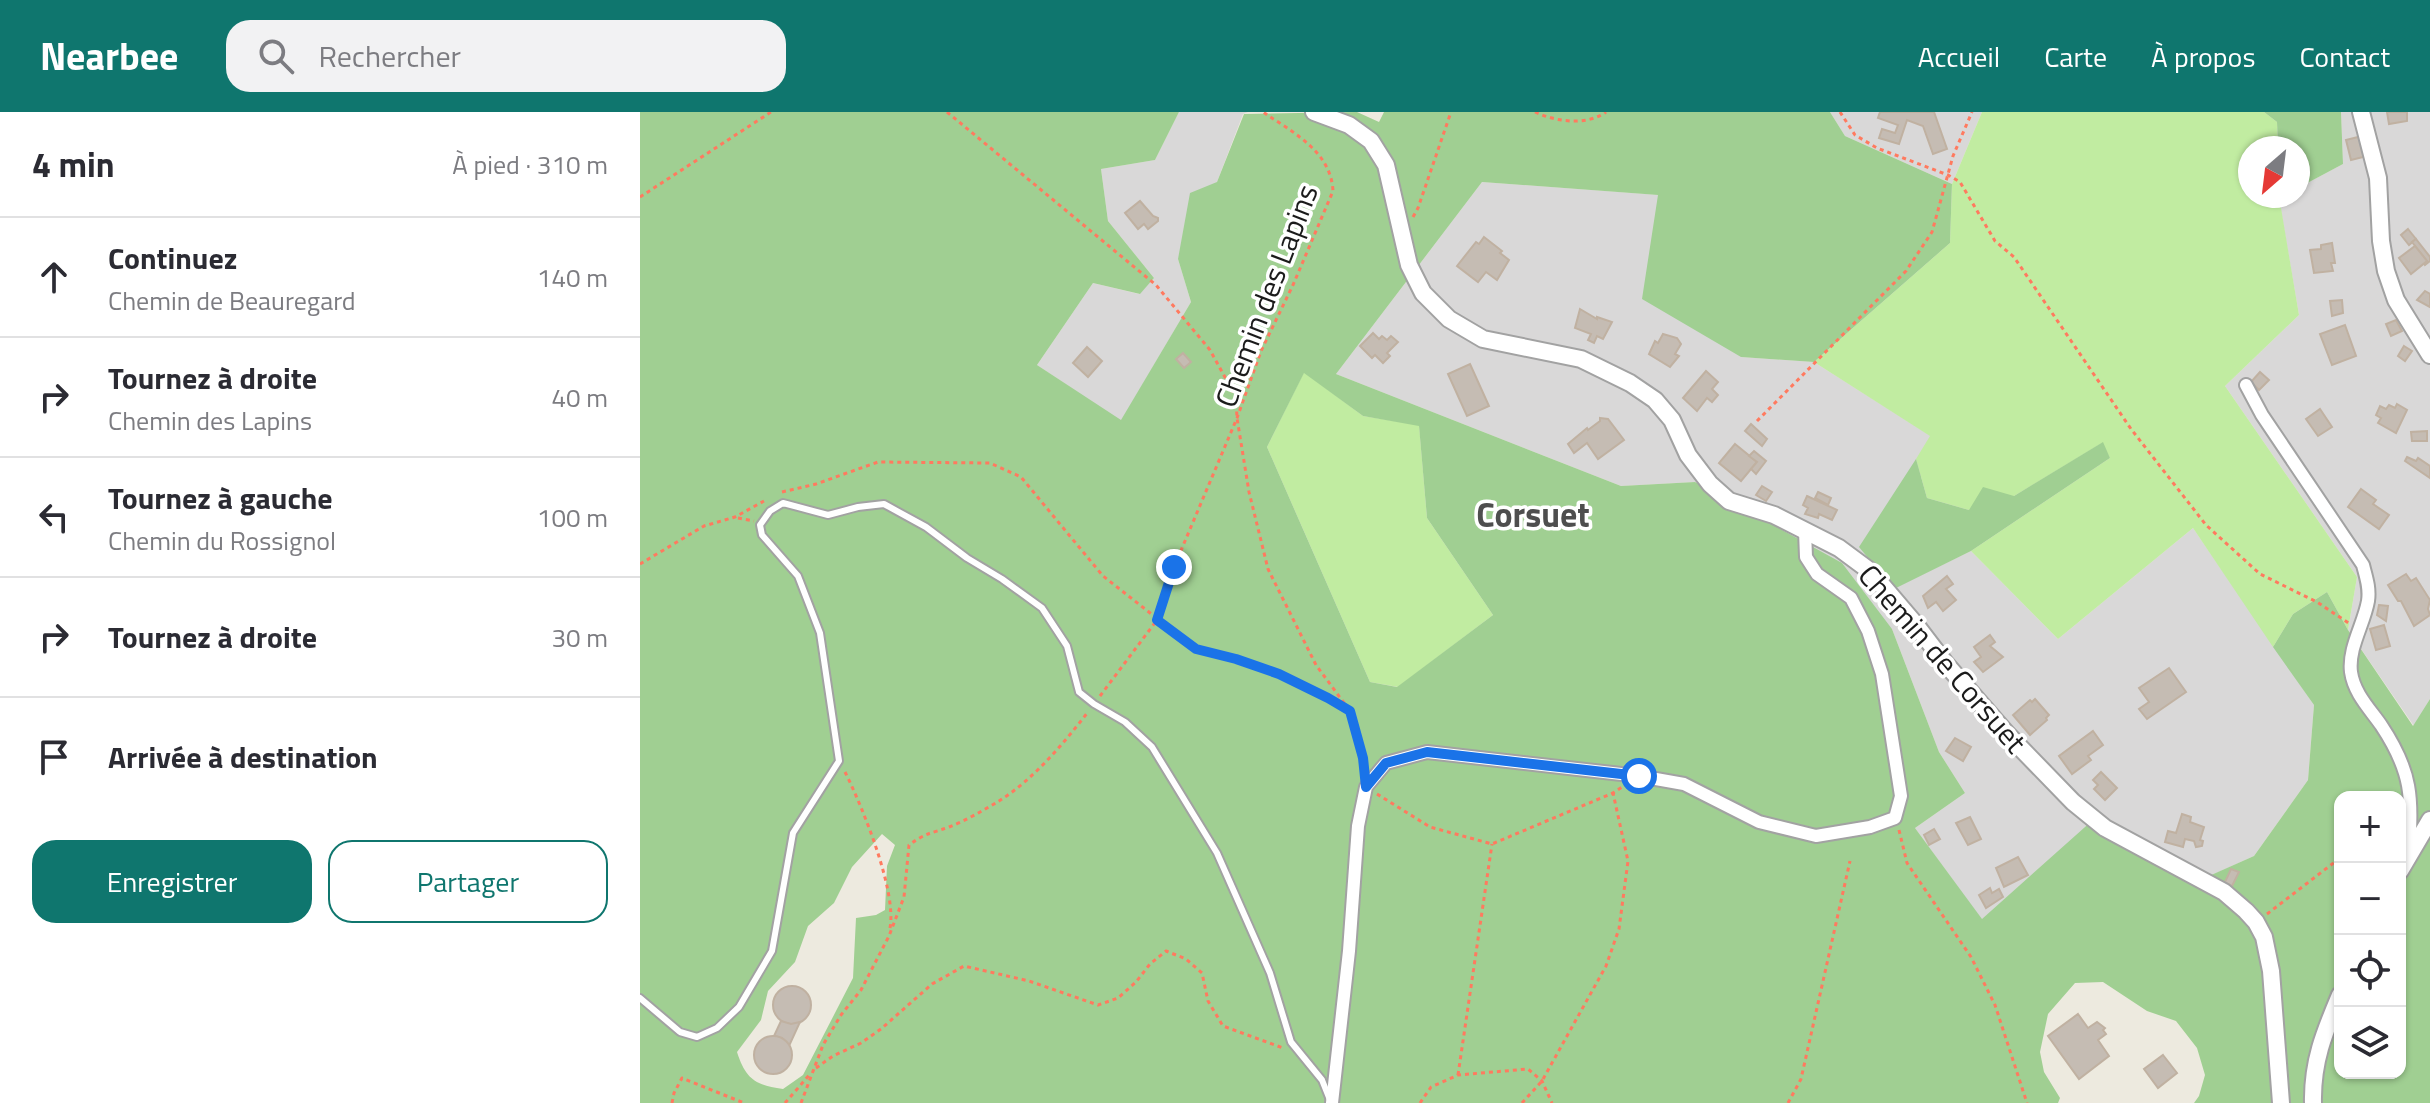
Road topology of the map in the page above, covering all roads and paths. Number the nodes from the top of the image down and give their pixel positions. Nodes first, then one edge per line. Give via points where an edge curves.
1 (771, 112) edge
2 (947, 112) edge
3 (1263, 112) edge
4 (1314, 112) edge
5 (1451, 112) edge
6 (1535, 112) edge
7 (1606, 112) edge
8 (1840, 112) edge
9 (1972, 112) edge
10 (2361, 112) edge
11 (1948, 175) junction
12 (640, 197) edge
13 (1399, 228) junction
14 (2430, 355) edge
15 (2246, 385) dead end
16 (1237, 418) junction
17 (1757, 421) dead end
18 (735, 517) dead end
19 (760, 525) junction
20 (1805, 531) junction
21 (1157, 620) junction
22 (2360, 630) junction
23 (1094, 704) junction
24 (1350, 711) junction
25 (839, 761) junction
26 (1639, 776) junction
27 (1366, 787) junction
28 (1613, 793) junction
29 (1895, 818) junction
30 (2430, 820) edge
31 (1492, 844) junction
32 (1850, 861) dead end
33 (2334, 863) edge
34 (2404, 863) edge
35 (2405, 863) edge
36 (2256, 922) junction
37 (889, 936) junction
38 (640, 998) edge
39 (2335, 1007) edge
40 (1302, 1055) junction
41 (815, 1068) junction
42 (1458, 1075) junction
43 (1542, 1081) junction
44 (672, 1103) edge
45 (744, 1103) edge
46 (785, 1103) edge
47 (801, 1103) edge
48 (1332, 1103) edge
49 (1420, 1103) edge
50 (1522, 1103) edge
51 (1552, 1103) edge
52 (1788, 1103) edge
53 (2027, 1103) edge
54 (2281, 1103) edge
55 (2313, 1103) edge

1 - 12 path
2 - 16 path via 1156,285 1210,350 1236,397
3 - 16 path, Chemin des Lapins via 1322,158 1333,191
4 - 13 street, Chemin de Corsuet via 1349,125 1371,141 1386,165
5 - 13 path via 1418,208
6 - 7 path via 1572,121
8 - 11 path via 1855,135 1877,148
9 - 11 path
10 - 14 street via 2378,178 2386,271 2396,300
11 - 17 path via 1932,232 1906,271
11 - 22 path via 1960,182 1995,241 2014,257 2131,429 2206,525 2260,574
13 - 20 street, Chemin de Corsuet via 1423,293 1449,319 1483,339 1581,359 1630,383 1672,420 1688,455 1729,501
15 - 22 street via 2363,565 2369,587
16 - 21 path
16 - 24 path, Chemin des Lapins via 1268,569 1316,665
18 - 19 path
19 - 23 lane via 783,503 828,515 884,504 1042,608 1067,646 1079,692
19 - 25 lane via 762,535 798,576 820,633
20 - 29 street via 1806,557 1817,574 1851,598 1882,674 1901,796
20 - 36 street, Chemin de Corsuet via 1870,571 2007,734 2073,802 2105,828 2224,892
21 - 23 path
21 - 24 path via 1196,649 1279,674
22 - 34 street via 2351,673 2357,692 2397,751 2411,796
23 - 37 path via 1048,758 1008,794 909,845 904,897
23 - 40 lane via 1125,722 1152,747 1217,853 1270,973 1291,1042
24 - 27 path, Chemin des Lapins
25 - 37 path via 887,880
25 - 38 lane via 793,833 772,951 739,1007 717,1028 697,1037 680,1032
26 - 27 street via 1427,752 1386,763
26 - 28 path
26 - 29 street via 1684,784 1759,822 1816,836
27 - 31 path via 1430,827
27 - 48 street
28 - 31 path
28 - 43 path via 1628,861 1619,929 1606,966
29 - 53 path via 1907,863 1971,957 1995,1005
30 - 35 street
31 - 42 path
32 - 52 path via 1801,1079
33 - 36 path
36 - 54 street, Chemin de Corsuet via 2271,971
37 - 41 path via 861,990 823,1045
39 - 55 street via 2320,1043
40 - 41 path via 1223,1026 1208,1001 1202,973 1166,951 1118,998 1098,1005 964,966 932,984 871,1036
40 - 48 lane
41 - 46 path
41 - 47 path
42 - 43 path via 1528,1069
42 - 49 path via 1431,1087
43 - 50 path
43 - 51 path
44 - 45 path via 682,1078

